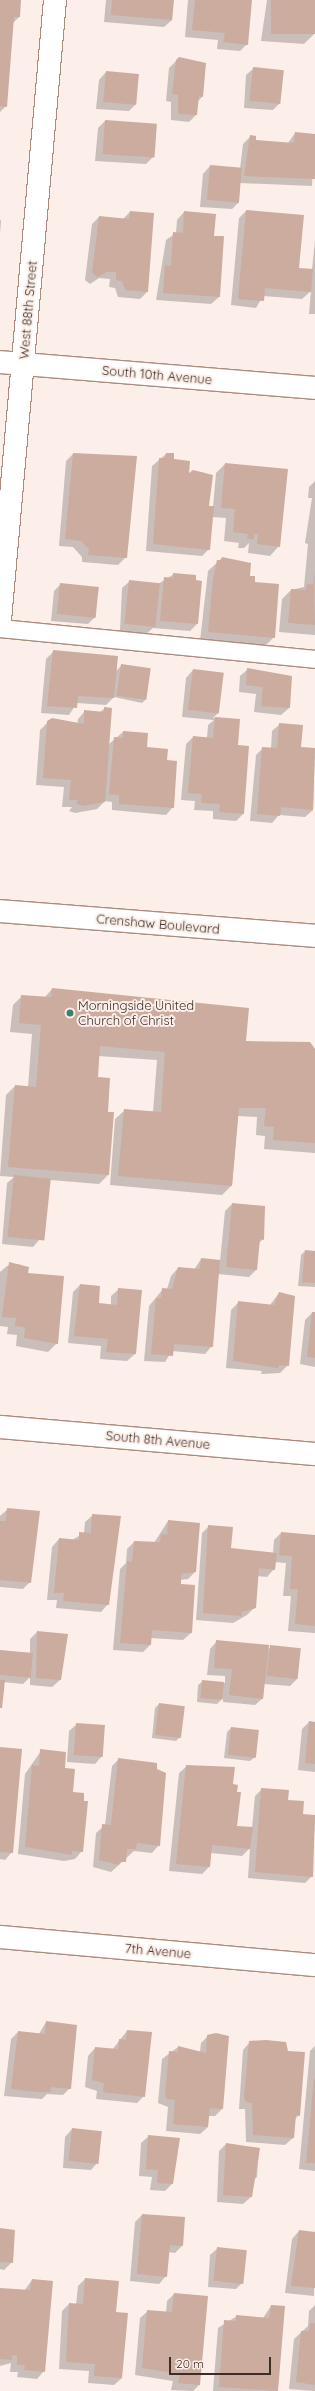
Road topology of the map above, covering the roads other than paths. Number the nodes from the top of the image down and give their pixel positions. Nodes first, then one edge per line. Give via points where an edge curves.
1 (55, 0) edge
2 (0, 362) edge
3 (23, 364) junction
4 (315, 388) edge
5 (0, 620) edge
6 (0, 628) edge
7 (315, 659) edge
8 (0, 911) edge
9 (315, 936) edge
10 (0, 1427) edge
11 (315, 1454) edge
12 (0, 1937) edge
13 (315, 1965) edge

1 - 3 street, West 88th Street
2 - 3 street, South 10th Avenue
3 - 4 street, South 10th Avenue
3 - 5 street, West 88th Street
6 - 7 lane
8 - 9 street, Crenshaw Boulevard
10 - 11 street, South 8th Avenue
12 - 13 street, 7th Avenue

